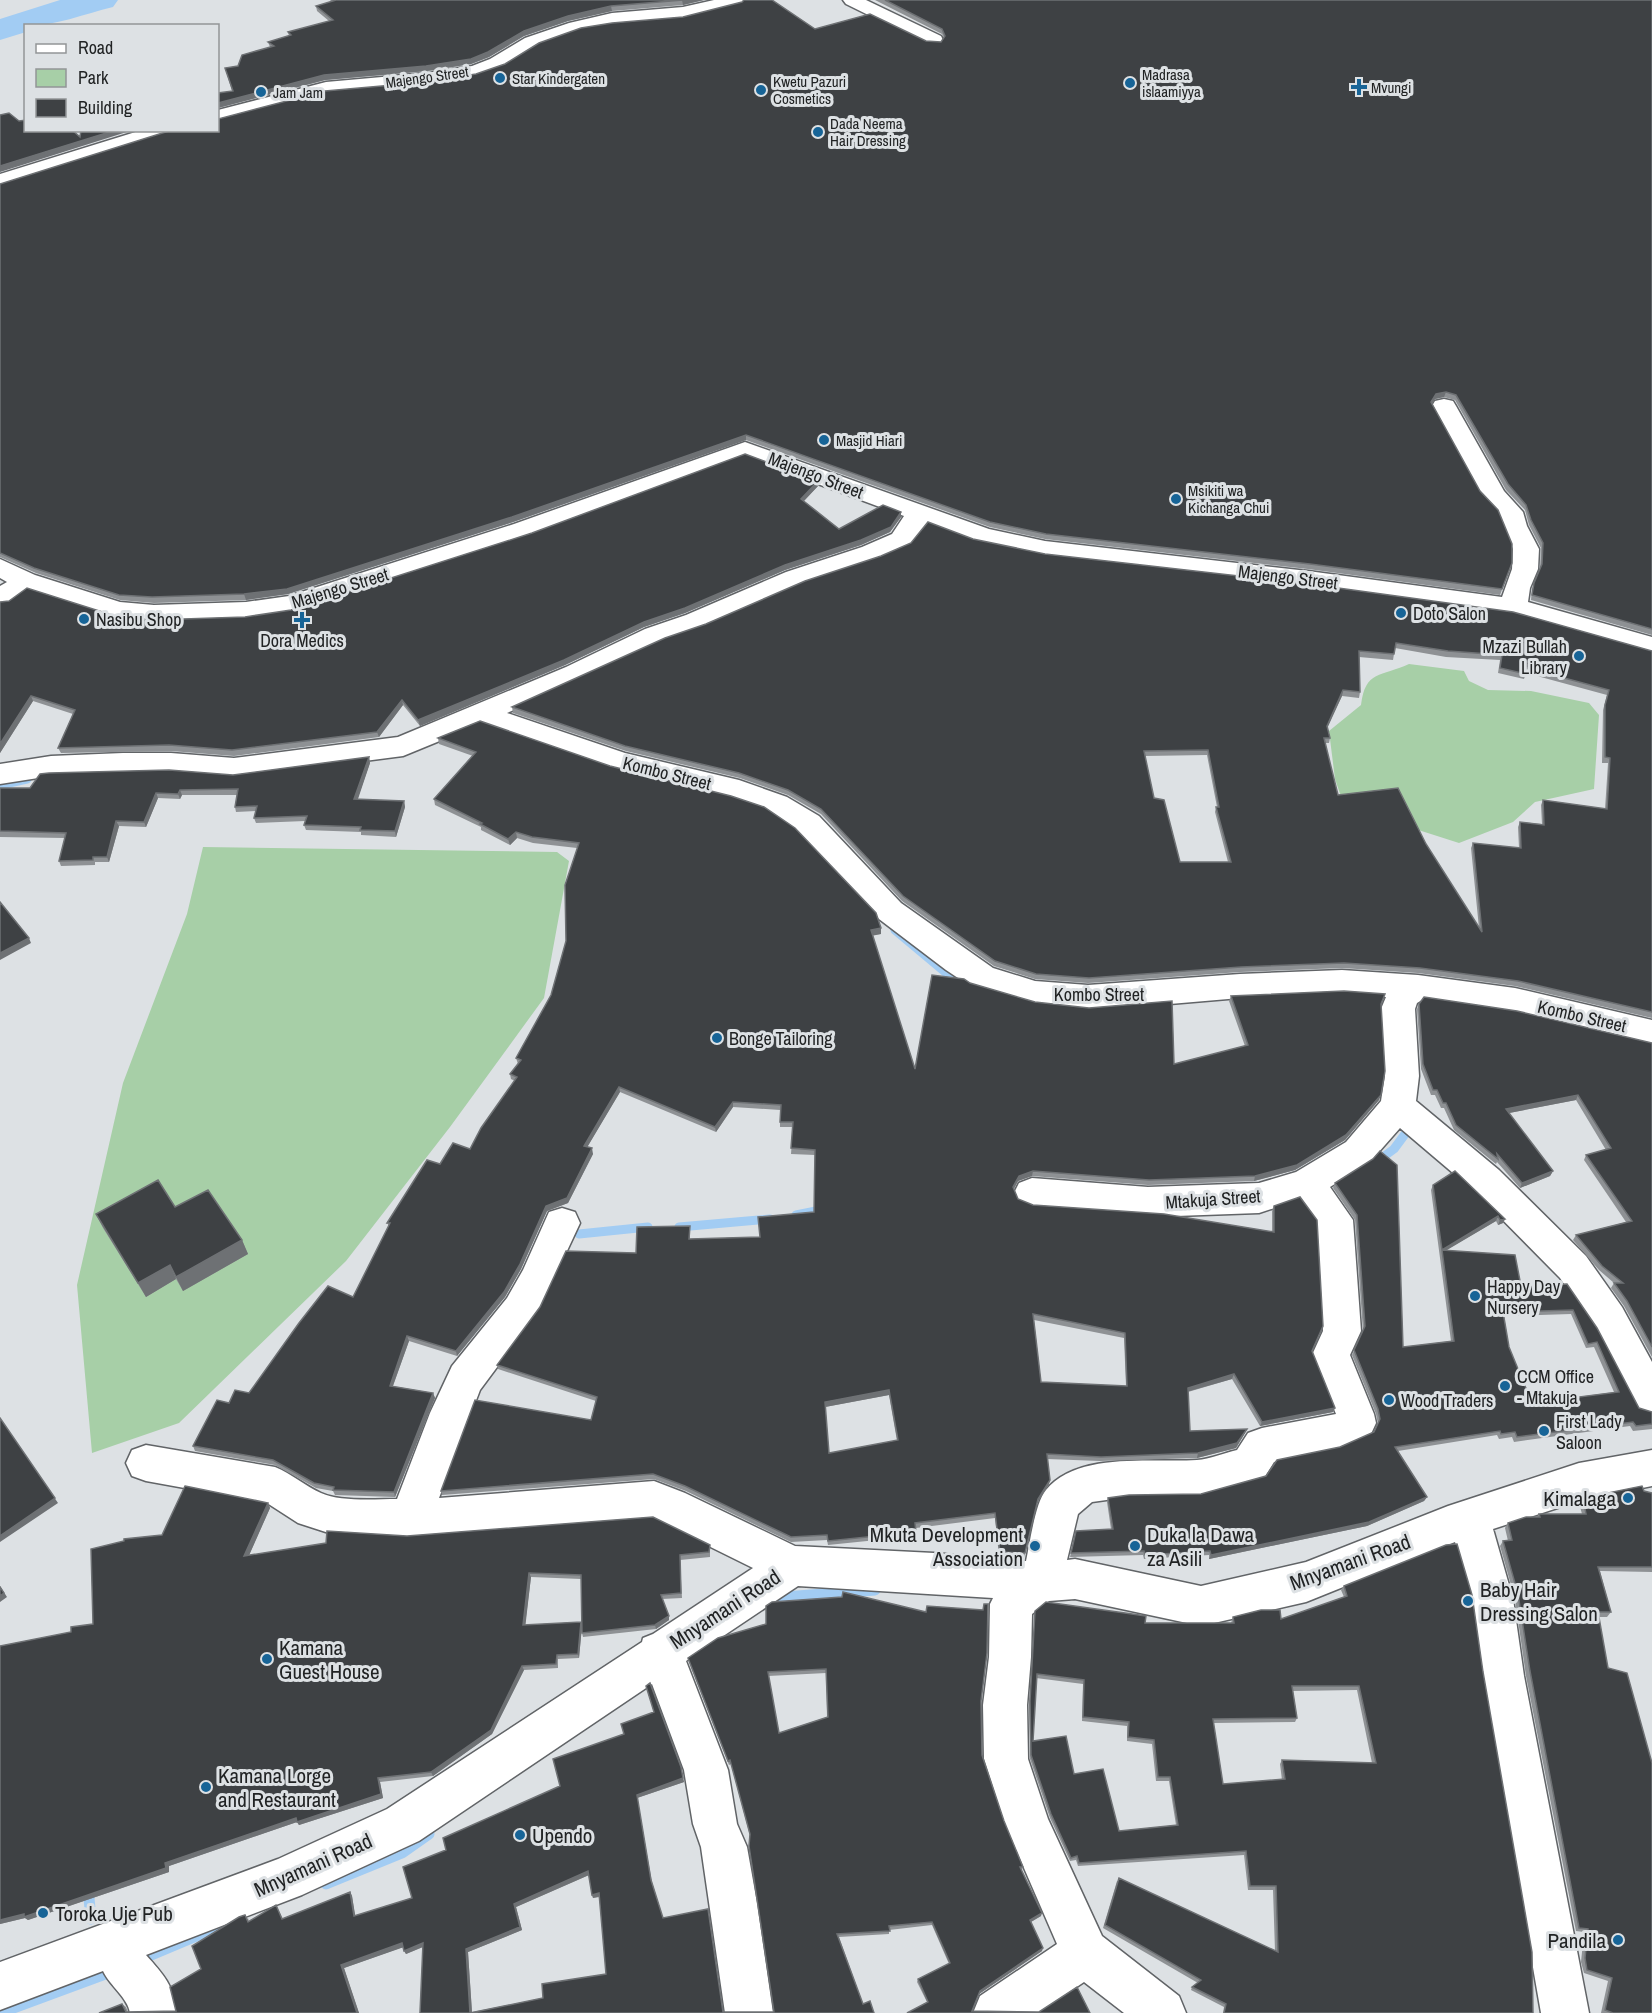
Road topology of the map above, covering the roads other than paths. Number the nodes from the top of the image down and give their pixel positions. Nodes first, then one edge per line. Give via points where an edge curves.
1 (736, 0) edge
2 (852, 0) edge
3 (934, 40) edge
4 (219, 116) edge
5 (159, 132) edge
6 (0, 181) edge
7 (1444, 406) dead end
8 (924, 514) junction
9 (0, 567) edge
10 (27, 581) junction
11 (0, 598) edge
12 (1514, 607) junction
13 (1652, 646) edge
14 (478, 713) junction
15 (0, 774) edge
16 (1418, 987) junction
17 (1652, 1033) edge
18 (1398, 1106) junction
19 (1307, 1183) junction
20 (1032, 1193) dead end
21 (562, 1223) dead end
22 (1652, 1399) edge
23 (146, 1463) dead end
24 (1652, 1468) edge
25 (1469, 1518) junction
26 (409, 1519) junction
27 (792, 1566) junction
28 (1041, 1582) junction
29 (658, 1653) junction
30 (118, 1942) junction
31 (1085, 1953) junction
32 (0, 1986) edge
33 (154, 2013) edge
34 (749, 2013) edge
35 (998, 2013) edge
36 (1162, 2013) edge
37 (1565, 2013) edge

1 - 4 street, Majengo Street via 683,13 576,27 532,42 497,63 466,73 326,88
2 - 3 street
5 - 6 street
7 - 12 street via 1493,495 1510,512 1527,549
8 - 10 street, Majengo Street via 745,449 523,531 292,604 246,611 154,614 117,610
8 - 12 street, Majengo Street via 982,536 1046,549
8 - 14 street via 901,540 655,635
9 - 10 street, Majengo Street
10 - 11 street
12 - 13 street, Majengo Street
14 - 15 street via 403,746 357,754 234,768 123,763 51,766
14 - 16 street, Kombo Street via 621,762 739,790 776,804 808,824 890,911 941,949 982,977 1035,993 1088,998 1342,982
16 - 17 street, Kombo Street via 1515,1001
16 - 18 street via 1403,995 1398,1009 1402,1076
18 - 19 street, Mtakuja Street via 1358,1152
18 - 22 street via 1486,1180 1573,1267 1609,1318
19 - 20 street, Mtakuja Street via 1259,1198 1148,1202
19 - 28 street via 1335,1220 1342,1331 1331,1355 1356,1423 1330,1434 1262,1446 1250,1465 1198,1478 1128,1479 1083,1485 1060,1503
21 - 26 street via 522,1308 466,1379
23 - 26 street via 276,1486 312,1510 335,1516
24 - 25 street, Mnyamani Road via 1579,1482
25 - 28 street, Mnyamani Road via 1306,1582 1201,1606 1075,1579
25 - 37 street via 1492,1599
26 - 27 street via 654,1500
27 - 28 street, Mnyamani Road
27 - 29 street, Mnyamani Road
28 - 31 street via 1011,1604 1006,1759 1027,1824
29 - 30 street, Mnyamani Road via 403,1825 286,1880
29 - 34 street via 672,1678 706,1770 734,1903
30 - 32 street, Mnyamani Road
30 - 33 street via 125,1966 151,1996
31 - 35 street
31 - 36 street

